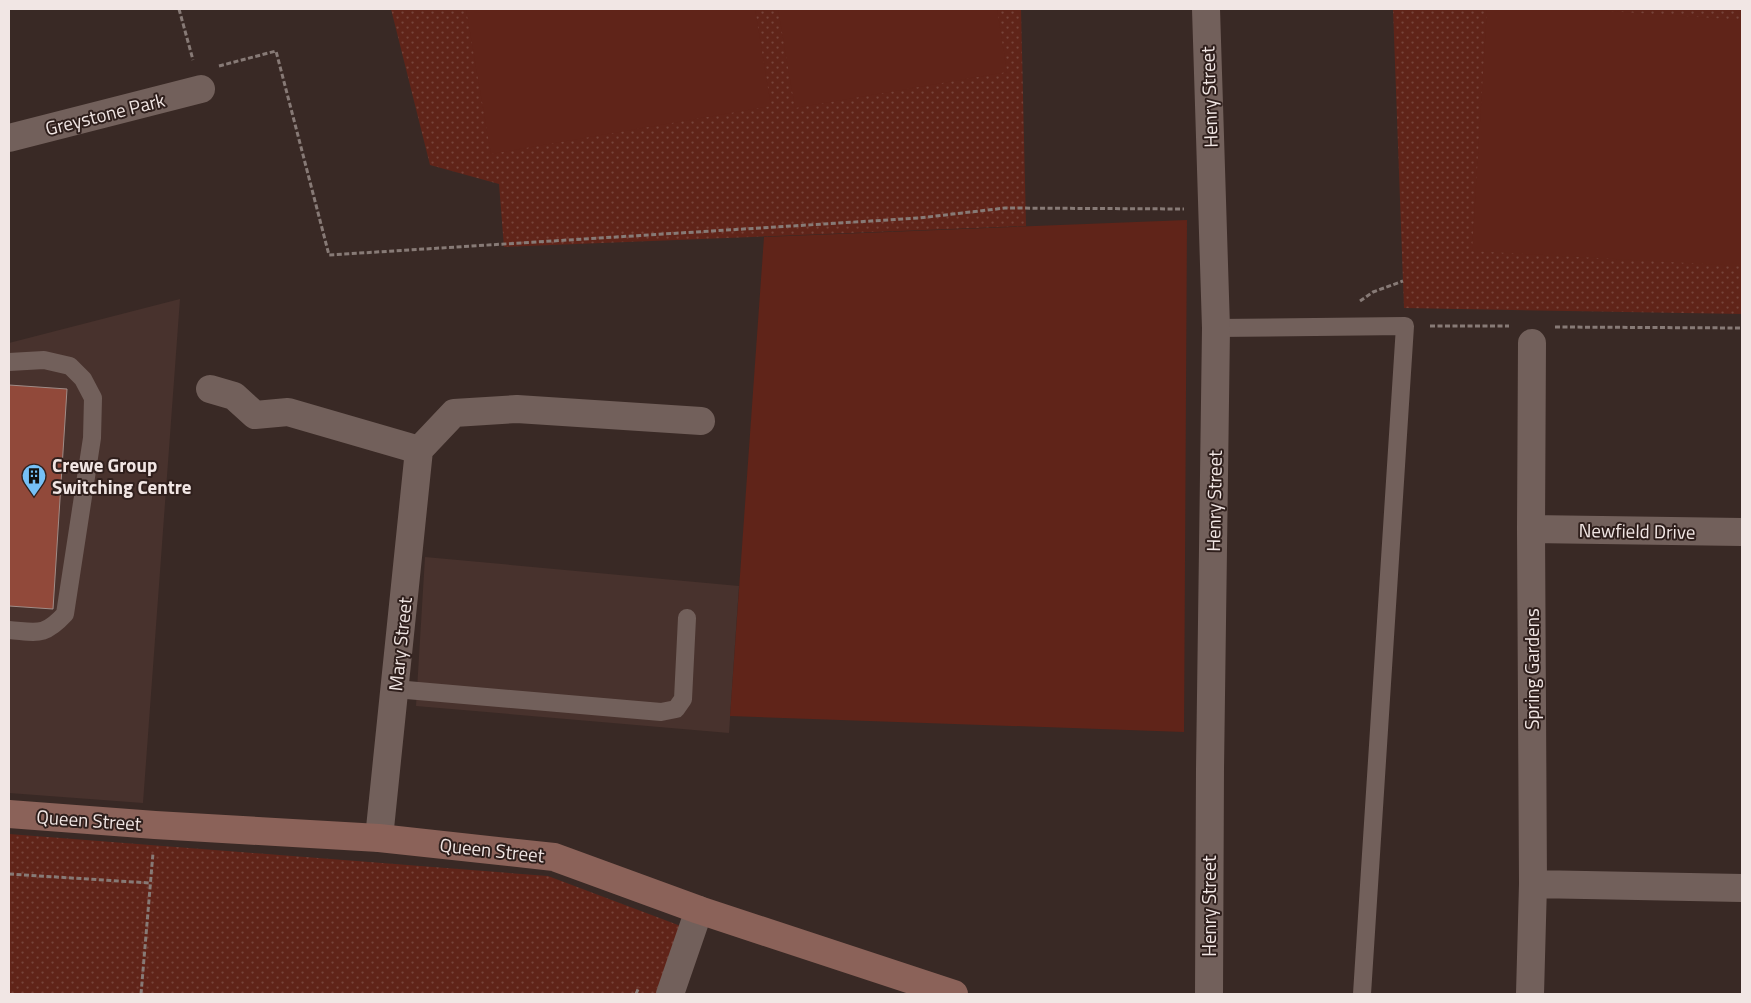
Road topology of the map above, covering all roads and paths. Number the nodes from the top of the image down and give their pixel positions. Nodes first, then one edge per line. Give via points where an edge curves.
1 (179, 9) edge
2 (1206, 9) edge
3 (199, 81) junction
4 (9, 138) edge
5 (1213, 209) junction
6 (1679, 327) dead end
7 (1216, 328) junction
8 (1742, 328) edge
9 (1532, 343) dead end
10 (9, 362) edge
11 (210, 389) dead end
12 (701, 421) dead end
13 (419, 450) junction
14 (1531, 530) junction
15 (1742, 532) edge
16 (687, 618) dead end
17 (9, 630) edge
18 (395, 689) junction
19 (9, 814) edge
20 (155, 825) junction
21 (379, 838) junction
22 (9, 874) edge
23 (150, 883) junction
24 (1533, 884) junction
25 (1742, 888) edge
26 (699, 910) junction
27 (141, 994) edge
28 (670, 994) edge
29 (954, 994) edge
30 (1209, 994) edge
31 (1362, 994) edge
32 (1530, 994) edge

1 - 3 path
2 - 5 street, Henry Street
3 - 4 street, Greystone Park
3 - 5 path via 276,51 329,255 919,218 1005,208
5 - 7 street, Henry Street
6 - 8 path
7 - 30 street, Henry Street
7 - 31 lane via 1404,326
9 - 14 street, Spring Gardens
10 - 17 lane via 44,360 70,366 84,379 93,398 92,438 65,614 52,628 38,632
11 - 13 street via 234,396 255,415 288,412
12 - 13 street via 517,409 454,413
13 - 18 street, Mary Street
14 - 15 street, Newfield Drive
14 - 24 street, Spring Gardens
16 - 18 lane via 683,699 676,708 661,712
18 - 21 street, Mary Street
19 - 20 street, Queen Street
20 - 21 street, Queen Street
20 - 23 path
21 - 26 street, Queen Street via 554,857
22 - 23 path
23 - 27 path
24 - 25 street
24 - 32 street, Spring Gardens
26 - 28 street
26 - 29 street, Queen Street

